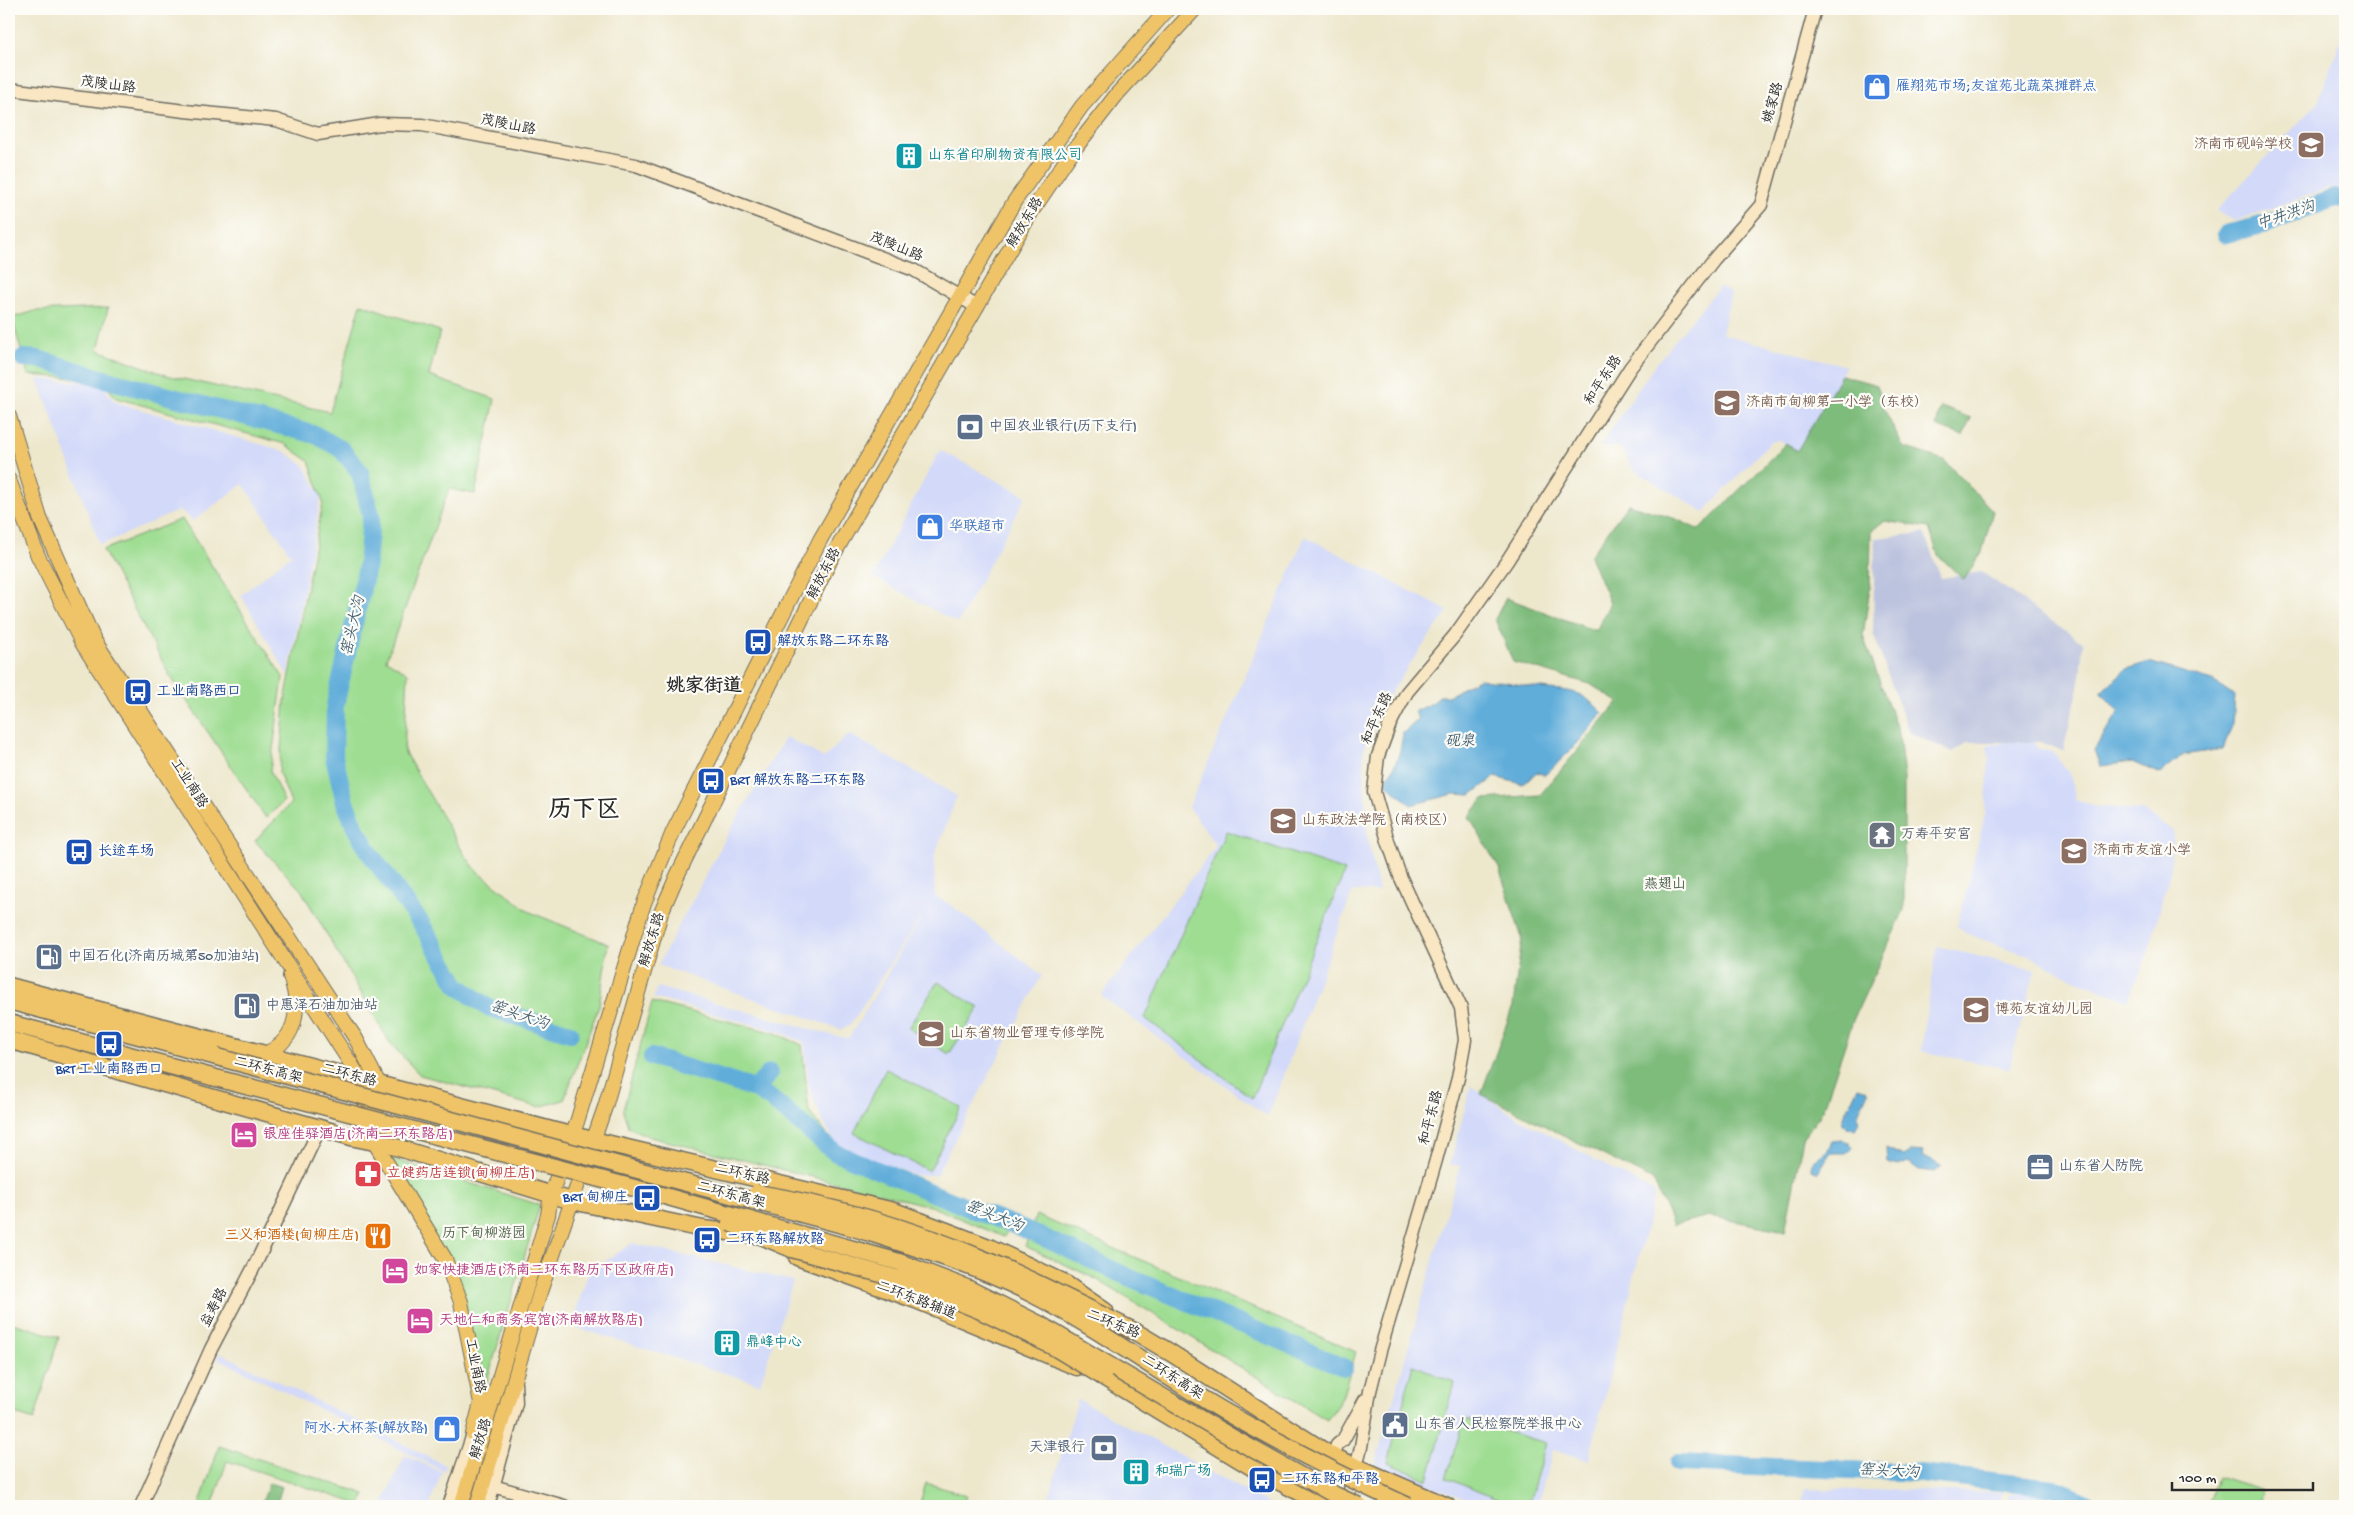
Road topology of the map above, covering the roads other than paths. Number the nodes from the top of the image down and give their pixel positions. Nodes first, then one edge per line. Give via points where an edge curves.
1 (1168, 9) edge
2 (1195, 9) edge
3 (1815, 9) edge
4 (9, 89) edge
5 (1761, 205) joint
6 (960, 297) junction
7 (976, 307) junction
8 (9, 416) edge
9 (9, 480) edge
10 (285, 961) junction
11 (9, 986) edge
12 (9, 1001) edge
13 (9, 1023) edge
14 (9, 1040) edge
15 (267, 1053) junction
16 (360, 1078) junction
17 (379, 1084) junction
18 (324, 1129) junction
19 (572, 1135) junction
20 (593, 1139) junction
21 (373, 1140) junction
22 (780, 1185) junction
23 (664, 1187) junction
24 (551, 1194) junction
25 (572, 1201) junction
26 (726, 1232) junction
27 (527, 1286) junction
28 (541, 1290) junction
29 (1134, 1331) junction
30 (1103, 1377) junction
31 (514, 1378) junction
32 (1370, 1391) junction
33 (484, 1421) junction
34 (473, 1434) joint
35 (1332, 1456) junction
36 (1357, 1466) junction
37 (493, 1486) junction
38 (1321, 1505) edge
39 (141, 1506) edge
40 (449, 1506) edge
41 (461, 1506) edge
42 (477, 1506) edge
43 (488, 1506) edge
44 (564, 1506) edge
45 (1346, 1506) edge
46 (1359, 1506) edge
47 (1408, 1506) edge
48 (1447, 1506) edge

1 - 6 main road, 解放东路 via 1106,77 1048,151 1014,202
2 - 7 main road, 解放东路 via 1118,93 1070,156 1032,211
3 - 5 main road, 姚家路
4 - 6 main road, 茂陵山路 via 276,120 318,134 380,124 422,125 636,165 914,270
5 - 32 main road, 和平东路 via 1714,259 1630,368 1507,561 1455,635 1407,692 1378,756 1374,792 1388,841 1400,876 1461,1008 1465,1040 1436,1160
6 - 7 main road, 茂陵山路
6 - 19 main road, 解放东路 via 820,540 673,832 644,903
7 - 20 main road, 解放东路 via 831,559 693,841 661,913
8 - 17 main road, 工业南路 via 40,518 94,640 356,1039
9 - 10 main road, 工业南路 via 38,556 82,643
10 - 15 main road via 294,994 293,1028 284,1043
10 - 16 main road, 工业南路
11 - 15 highway, 二环东路
12 - 23 highway, 二环东高架, bridge
13 - 23 highway, 二环东高架, bridge
14 - 18 highway
15 - 16 highway, 二环东路
16 - 17 highway, 二环东路
16 - 21 main road, 工业南路
17 - 19 highway, 二环东路
17 - 21 main road
18 - 21 highway
18 - 39 main road, 益寿路 via 317,1134 211,1349
19 - 20 highway, 二环东路
19 - 24 main road, 解放东路
20 - 22 highway, 二环东路
20 - 25 main road, 解放东路
21 - 24 highway
21 - 33 main road, 工业南路 via 445,1259 461,1302
22 - 29 highway via 894,1211 991,1248 1063,1282
22 - 29 highway, 二环东路 via 799,1206 954,1252 1109,1326
23 - 29 highway, bridge via 802,1200 918,1234 986,1260
23 - 30 highway, bridge via 792,1249 922,1286 981,1311
23 - 46 highway, 二环东高架, bridge via 900,1262 967,1288 1039,1324 1231,1437
23 - 47 highway, 二环东高架, bridge via 854,1228 948,1257 1028,1292 1119,1344 1222,1410 1338,1474
24 - 25 highway
24 - 27 main road, 解放路
25 - 26 highway
25 - 28 main road, 解放路
26 - 30 highway, 二环东路辅道 via 916,1300
26 - 30 highway via 776,1237 943,1286 1094,1363
27 - 28 main road
27 - 33 main road, 解放路
28 - 31 main road, 解放路
29 - 35 highway, 二环东路
30 - 38 highway via 1253,1468
31 - 37 main road via 516,1403
31 - 42 main road, 解放路
32 - 35 main road, 和平东路
32 - 36 main road, 和平东路
33 - 34 main road
33 - 41 main road, 解放路
34 - 40 main road
35 - 36 highway, 二环东路
35 - 38 main road, 和平东路
36 - 45 main road, 和平东路
36 - 48 highway, 二环东路
37 - 43 main road
37 - 44 main road

